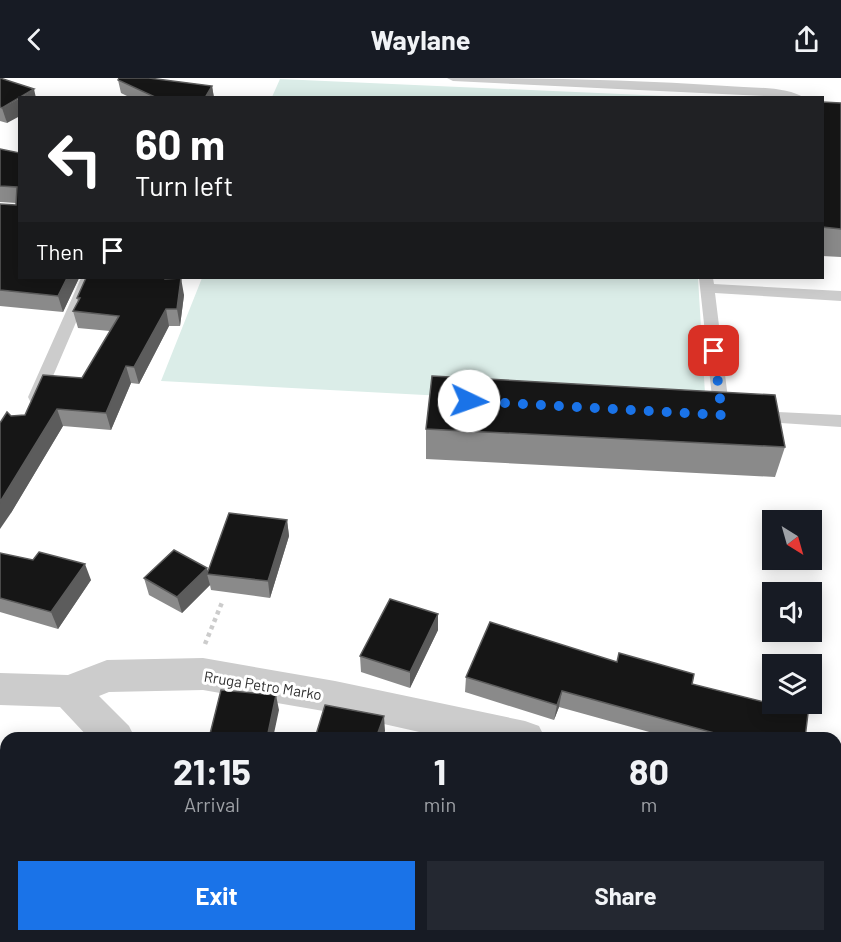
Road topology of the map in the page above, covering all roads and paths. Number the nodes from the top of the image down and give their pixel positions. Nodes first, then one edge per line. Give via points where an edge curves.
1 (453, 78) edge
2 (767, 78) edge
3 (706, 93) edge
4 (773, 93) junction
5 (788, 96) edge
6 (88, 279) edge
7 (706, 283) edge
8 (841, 296) edge
9 (27, 416) edge
10 (841, 422) edge
11 (223, 600) dead end
12 (192, 675) junction
13 (0, 689) edge
14 (69, 691) junction
15 (109, 732) edge
16 (496, 732) edge

1 - 3 lane
2 - 4 lane
3 - 4 lane
4 - 5 lane
6 - 9 lane
7 - 8 lane
7 - 10 lane via 716,415
11 - 12 path
12 - 14 street, Rruga Petro Marko via 107,676
12 - 16 street, Rruga Petro Marko via 255,682
13 - 14 street, Rruga Petro Marko
14 - 15 street

